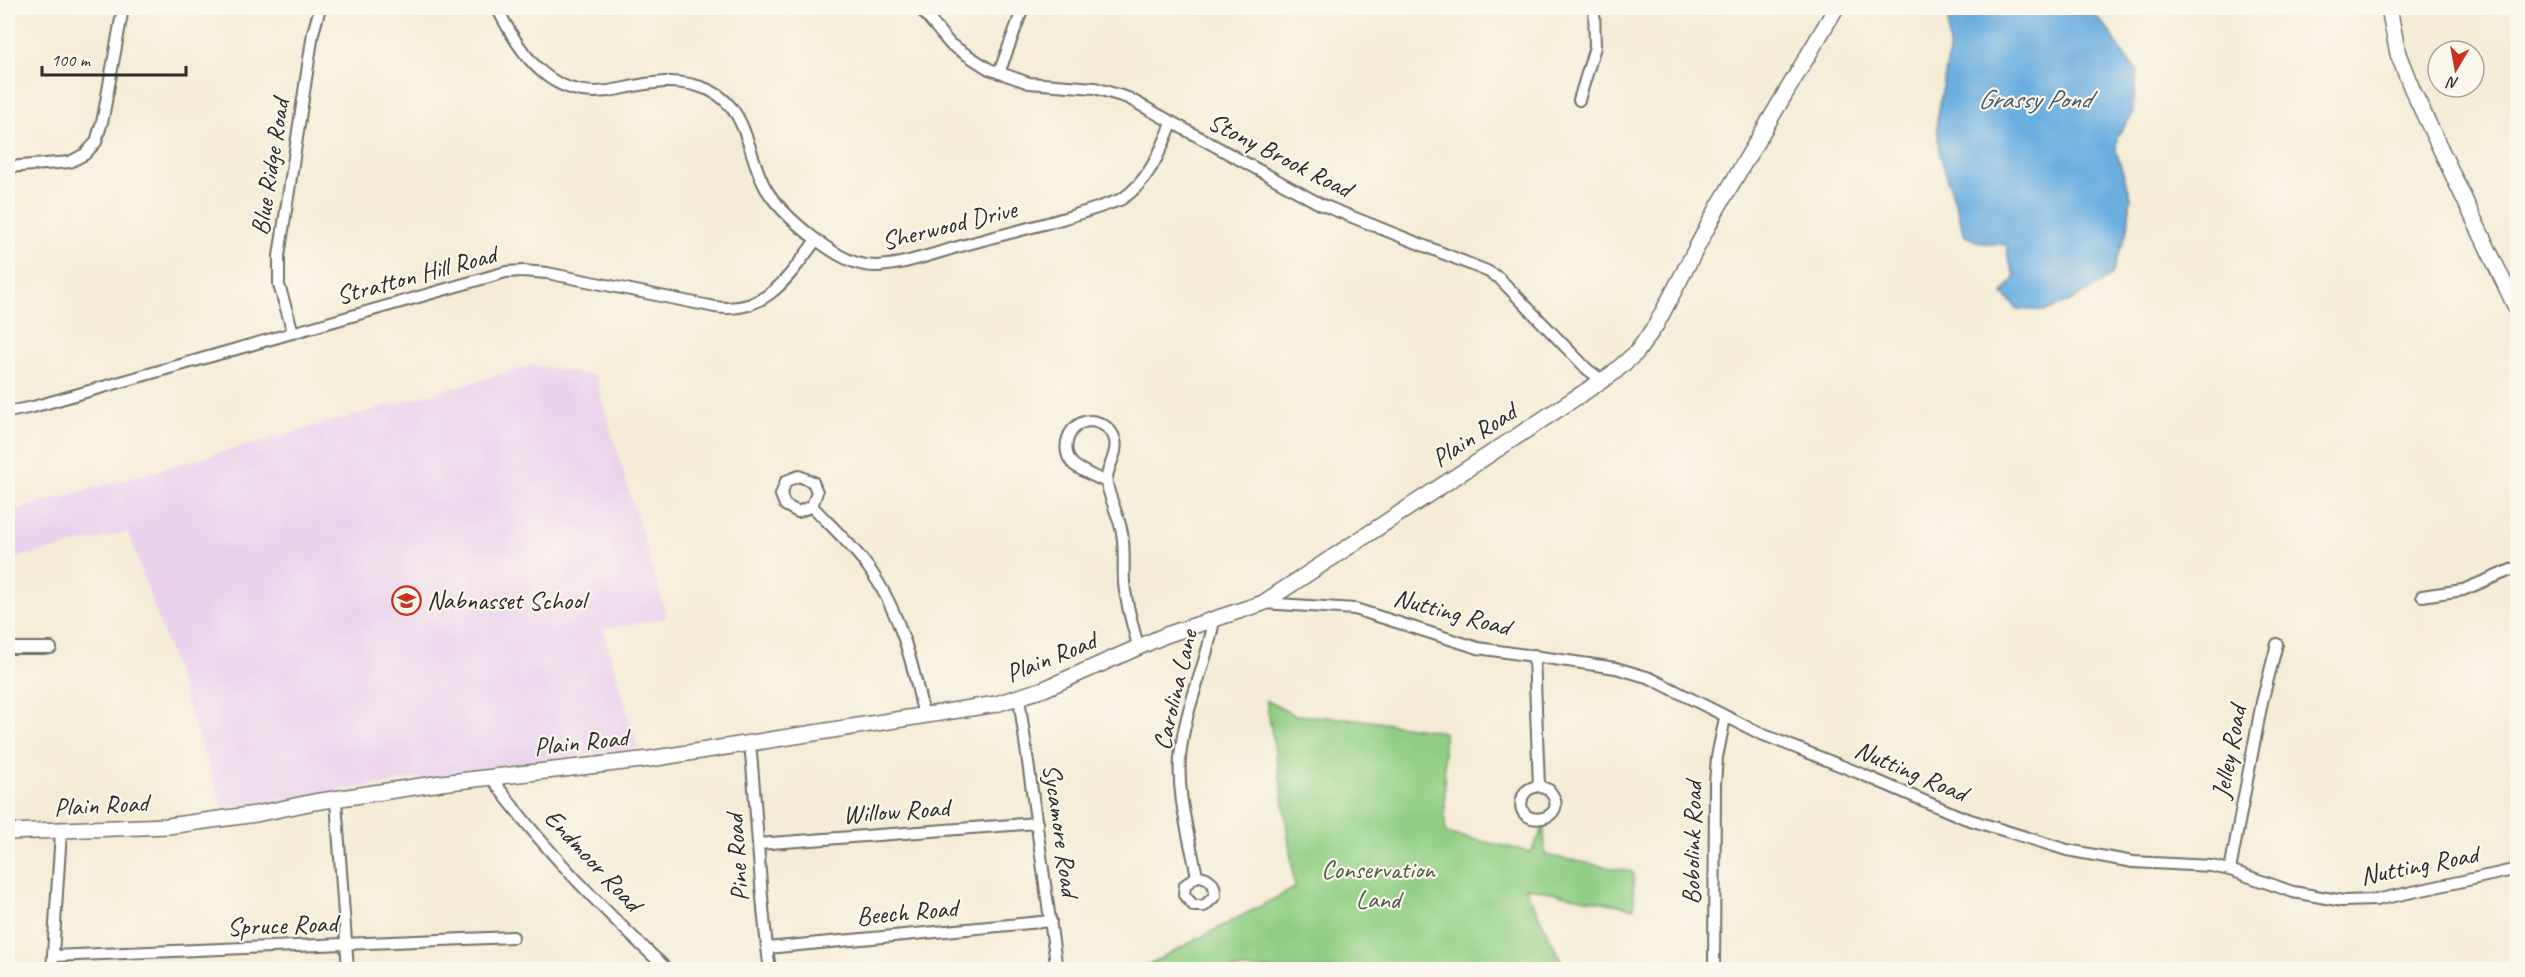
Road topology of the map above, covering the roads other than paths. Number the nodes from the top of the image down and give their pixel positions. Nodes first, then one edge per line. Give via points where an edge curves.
1 (123, 8) edge
2 (320, 8) edge
3 (497, 8) edge
4 (920, 8) edge
5 (1023, 8) edge
6 (1594, 8) edge
7 (1836, 8) edge
8 (2389, 8) edge
9 (999, 73) junction
10 (1579, 100) dead end
11 (1172, 123) junction
12 (8, 166) edge
13 (816, 240) junction
14 (2517, 312) edge
15 (293, 332) junction
16 (1603, 381) junction
17 (8, 412) edge
18 (1106, 482) junction
19 (812, 506) dead end
20 (2517, 567) edge
21 (1290, 586) junction
22 (2422, 596) dead end
23 (1263, 603) junction
24 (1300, 605) junction
25 (1214, 620) junction
26 (2277, 644) dead end
27 (1138, 646) junction
28 (8, 648) edge
29 (51, 648) dead end
30 (1534, 655) junction
31 (1019, 698) junction
32 (924, 717) junction
33 (1725, 718) junction
34 (750, 744) junction
35 (491, 777) junction
36 (1539, 786) dead end
37 (336, 801) junction
38 (1037, 822) junction
39 (8, 832) edge
40 (61, 832) junction
41 (758, 844) junction
42 (2517, 869) edge
43 (2230, 870) junction
44 (1197, 876) dead end
45 (1051, 921) junction
46 (513, 937) dead end
47 (346, 945) junction
48 (767, 948) junction
49 (53, 956) junction
50 (52, 969) edge
51 (348, 969) edge
52 (668, 969) edge
53 (770, 969) edge
54 (1057, 969) edge
55 (1714, 969) edge

1 - 12 street via 96,142 70,162
2 - 15 street, Blue Ridge Road via 279,256 279,285
3 - 13 street, Sherwood Drive via 524,55 564,87 602,93 641,84 679,82 720,97 743,123 766,189
4 - 9 street, Stony Brook Road via 950,44
5 - 9 street
6 - 10 street via 1594,47
7 - 16 main road, Plain Road via 1718,207 1656,326 1637,352
8 - 14 main road via 2396,46 2412,89
9 - 11 street, Stony Brook Road via 1029,83 1117,93
11 - 13 street, Sherwood Drive via 1143,180 1132,192 1106,205 892,265 862,265
11 - 16 street, Stony Brook Road via 1320,204 1499,278
13 - 15 street, Stratton Hill Road via 780,285 763,299 744,307 724,308 547,273 516,271
15 - 17 street, Stratton Hill Road
16 - 21 main road, Plain Road
18 - 18 street via 1070,460 1067,440 1079,424 1099,423 1114,436 1116,449
18 - 27 street via 1120,524 1126,596
19 - 32 street via 858,554 887,598 906,647
20 - 22 street via 2463,590
21 - 23 main road, Plain Road
21 - 24 street
23 - 24 street, Nutting Road
23 - 25 main road, Plain Road
24 - 30 street, Nutting Road via 1355,609 1478,648
25 - 27 main road, Plain Road
25 - 44 street, Carolina Lane via 1179,760
26 - 43 street, Jelley Road
27 - 31 main road, Plain Road
28 - 29 street
30 - 33 street, Nutting Road via 1616,668 1650,678
30 - 36 street
31 - 32 main road, Plain Road
31 - 38 street, Sycamore Road
32 - 34 main road, Plain Road
33 - 43 street, Nutting Road via 1964,818 2040,843 2133,862
33 - 55 street, Bobolink Road via 1715,784
34 - 35 main road, Plain Road
34 - 41 street, Pine Road
35 - 37 main road, Plain Road
35 - 52 street, Endmoor Road via 522,818 589,891
37 - 40 main road, Plain Road via 168,826
37 - 47 street
38 - 41 street, Willow Road
38 - 45 street, Sycamore Road
39 - 40 main road, Plain Road
40 - 49 street
41 - 48 street, Pine Road
42 - 43 street, Nutting Road via 2388,898 2343,901 2293,892
45 - 48 street, Beech Road
45 - 54 street, Sycamore Road
46 - 47 street, Spruce Road
47 - 49 street, Spruce Road
47 - 51 street
48 - 53 street, Pine Road
49 - 50 street

